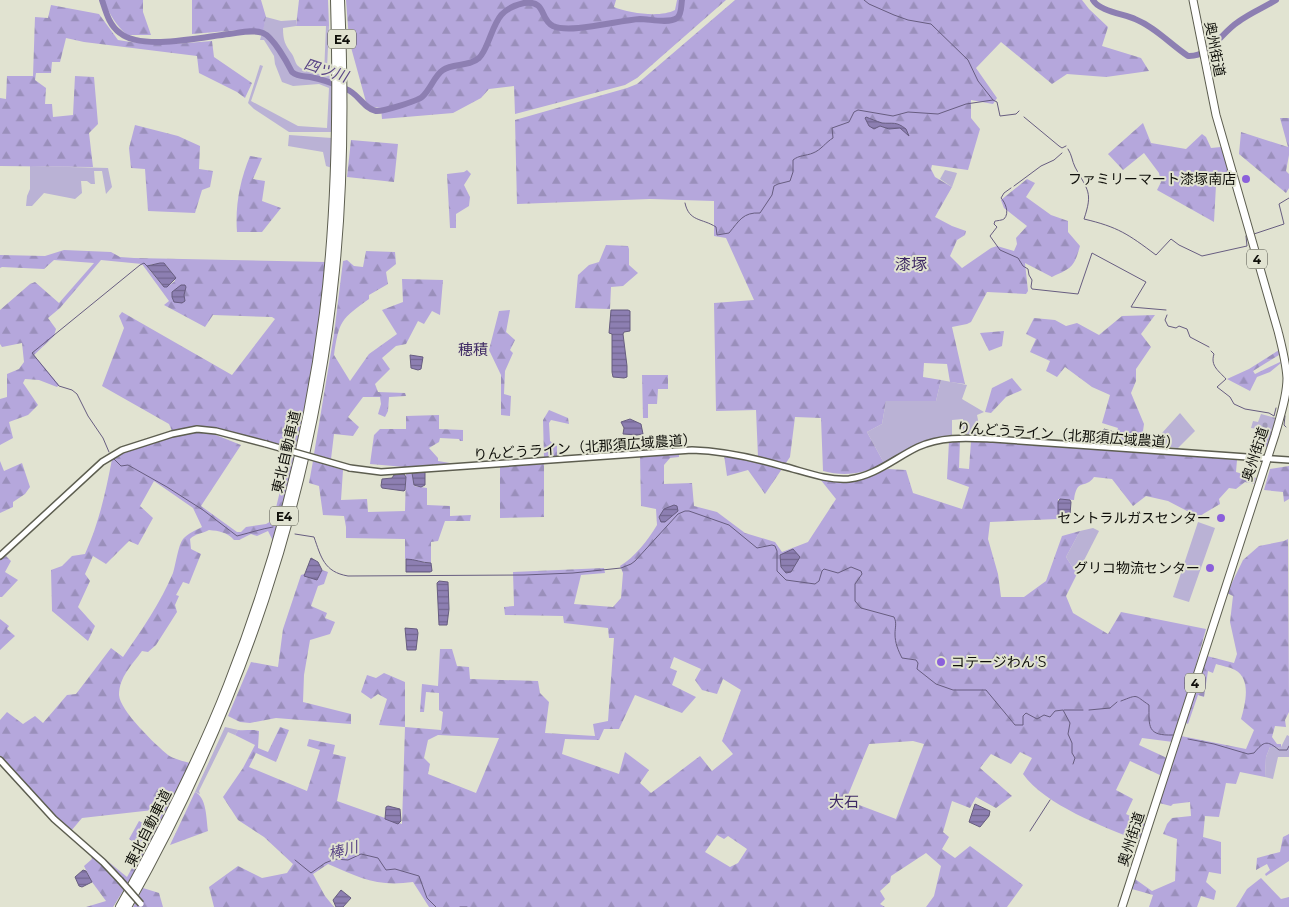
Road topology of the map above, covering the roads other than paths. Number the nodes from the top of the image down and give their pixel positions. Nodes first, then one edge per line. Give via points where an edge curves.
1 (335, 0) edge
2 (340, 0) edge
3 (1193, 0) edge
4 (340, 78) junction
5 (340, 97) junction
6 (1267, 459) junction
7 (1289, 460) edge
8 (0, 556) edge
9 (0, 760) edge
10 (143, 906) edge
11 (120, 907) edge
12 (127, 907) edge
13 (1122, 907) edge

1 - 4 highway, 東北自動車道 / E4
2 - 4 highway, 東北自動車道 / E4
3 - 6 highway, 奥州街道 / 4 via 1216,114 1286,368 1286,392
4 - 5 highway, 東北自動車道 / E4
5 - 11 highway, 東北自動車道 / E4 via 324,313 305,426 284,515 260,597 228,685 171,812
5 - 12 highway, 東北自動車道 / E4 via 338,230 330,313 318,391 286,533 221,718 176,815
6 - 7 street, りんどうライン（北那須広域農道）
6 - 8 street, りんどうライン（北那須広域農道）, bridge via 951,438 919,447 872,473 849,479 824,477 713,450 381,472 350,468 216,431 196,429 122,450 102,462
6 - 13 highway, 奥州街道 / 4
9 - 10 street, bridge

